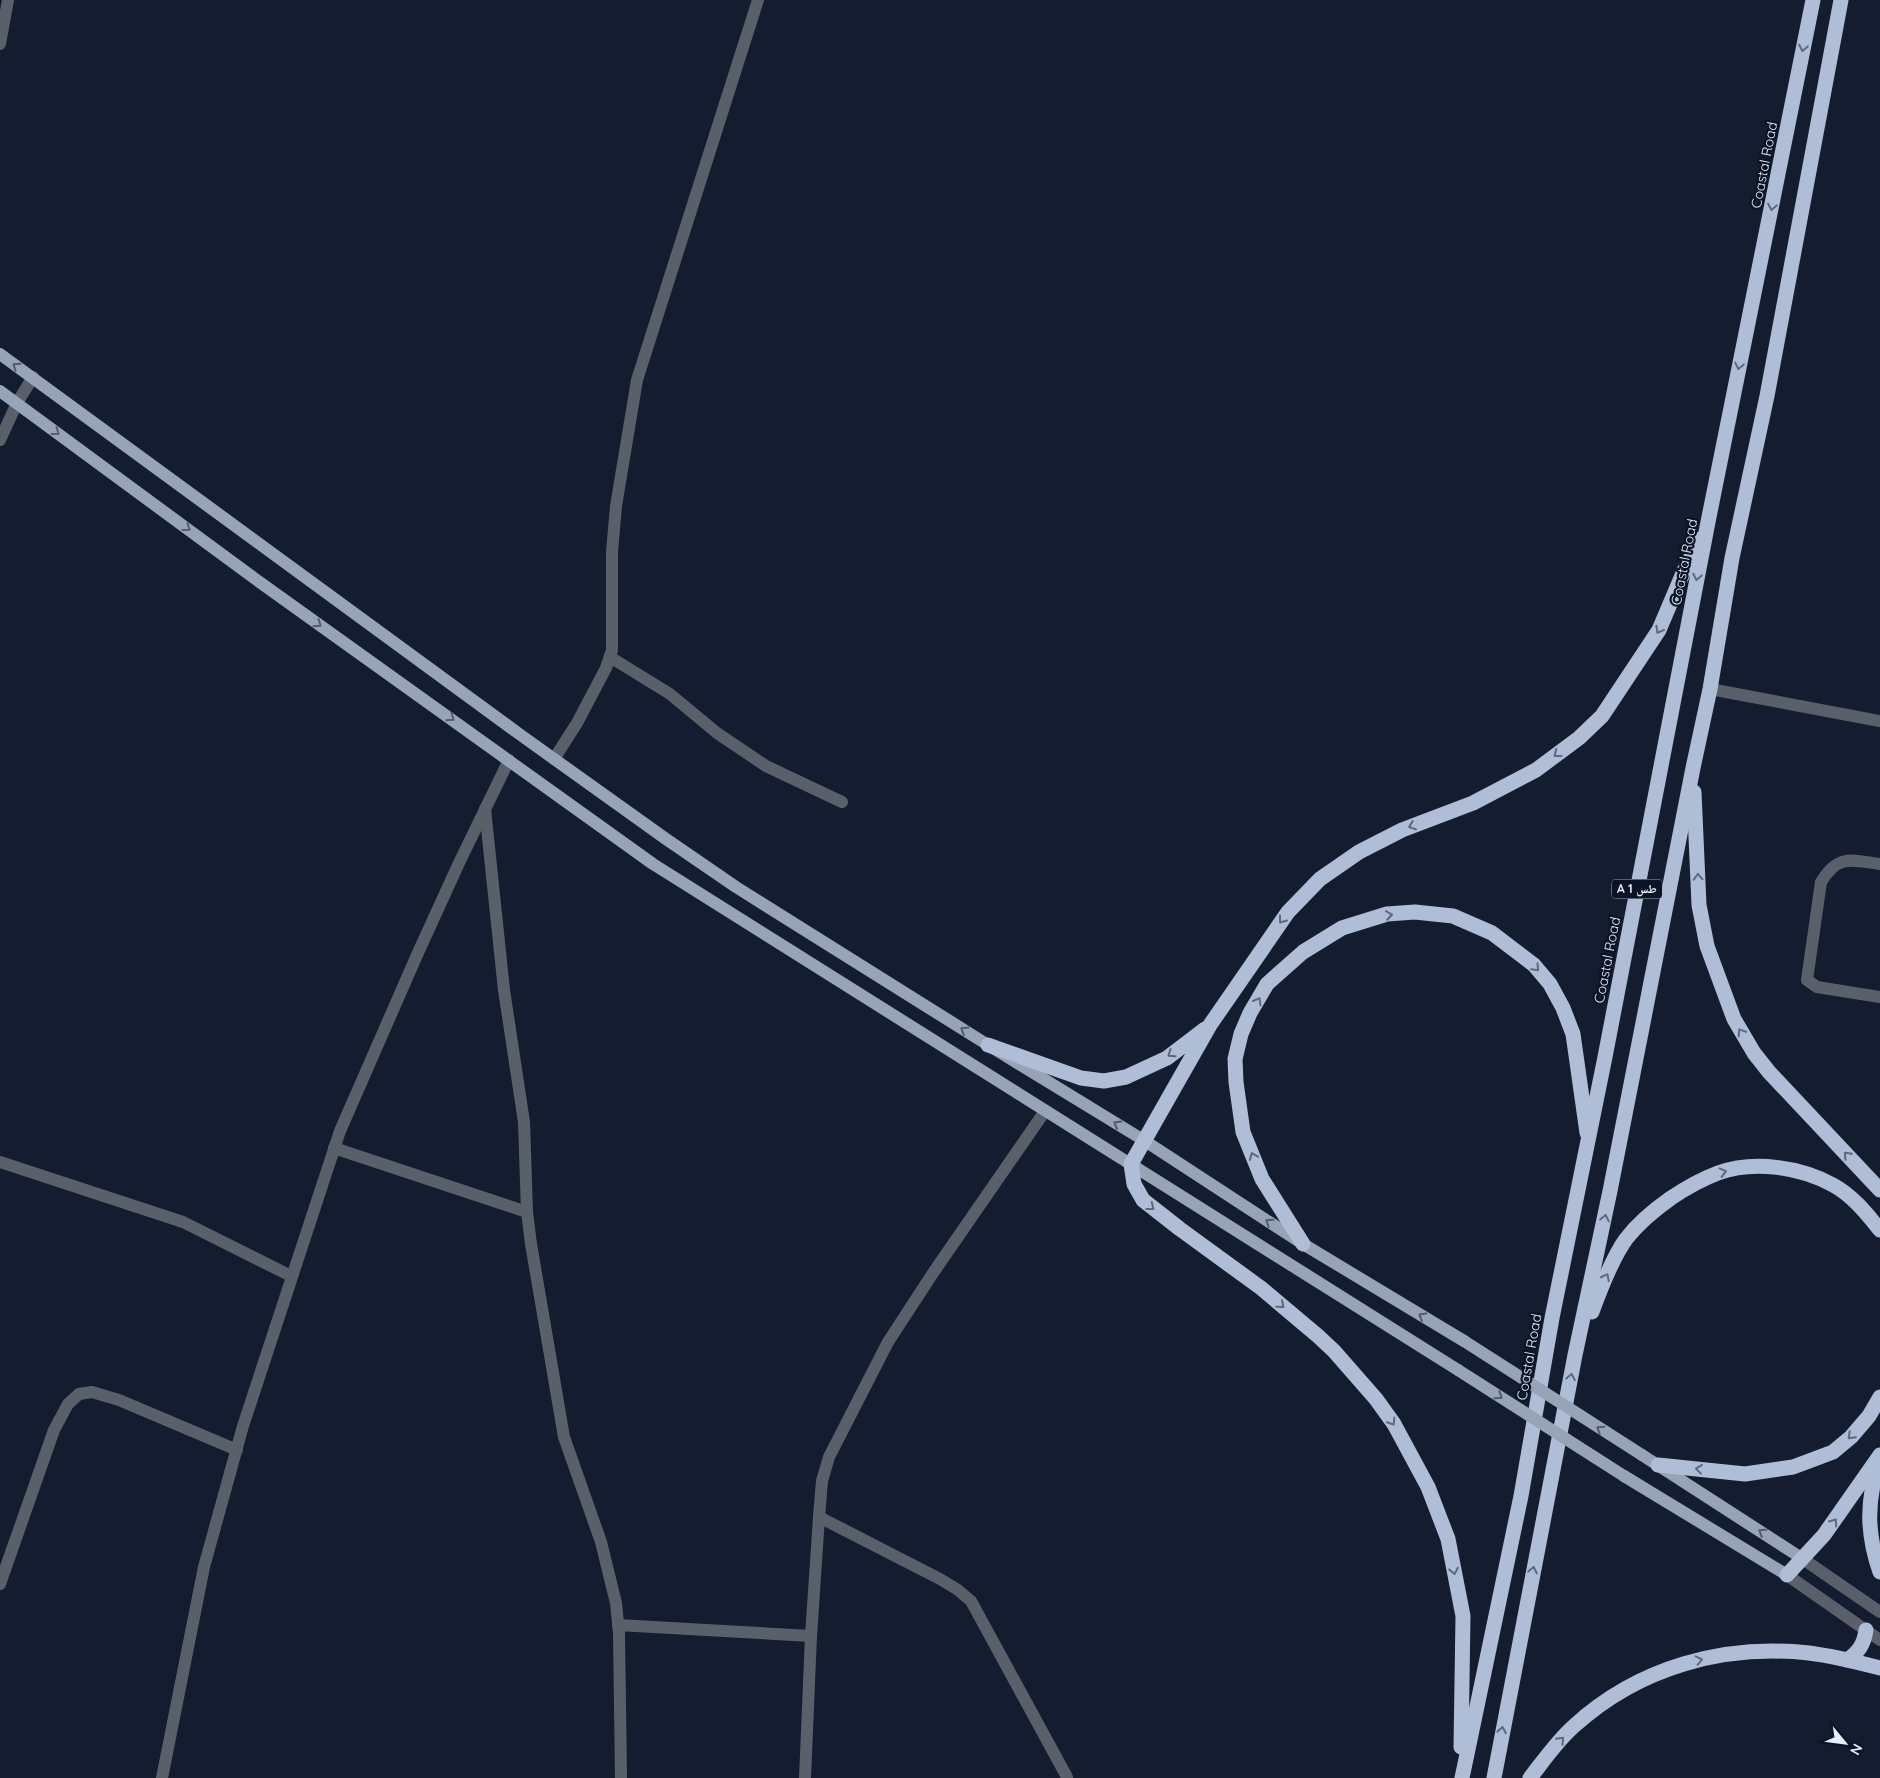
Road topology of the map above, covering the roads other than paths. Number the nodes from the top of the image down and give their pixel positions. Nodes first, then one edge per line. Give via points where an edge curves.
1 (8, 0) edge
2 (758, 0) edge
3 (1813, 0) edge
4 (1841, 0) edge
5 (0, 44) edge
6 (0, 354) edge
7 (33, 377) junction
8 (0, 391) edge
9 (17, 403) junction
10 (0, 440) edge
11 (1708, 522) junction
12 (610, 657) junction
13 (1710, 688) junction
14 (1880, 721) edge
15 (554, 759) junction
16 (509, 760) junction
17 (1692, 768) junction
18 (842, 802) dead end
19 (485, 808) junction
20 (1880, 864) edge
21 (1880, 997) edge
22 (1210, 1025) junction
23 (988, 1045) junction
24 (1045, 1110) junction
25 (1588, 1139) junction
26 (1145, 1141) junction
27 (334, 1148) junction
28 (0, 1162) edge
29 (1131, 1164) junction
30 (1880, 1190) edge
31 (528, 1212) junction
32 (1880, 1230) edge
33 (1303, 1244) junction
34 (291, 1276) junction
35 (1575, 1355) junction
36 (1880, 1397) edge
37 (236, 1450) junction
38 (1880, 1455) edge
39 (1880, 1462) edge
40 (1658, 1464) junction
41 (818, 1517) junction
42 (1803, 1559) junction
43 (1880, 1572) edge
44 (1787, 1575) junction
45 (0, 1584) edge
46 (1880, 1612) edge
47 (618, 1625) junction
48 (1866, 1630) junction
49 (811, 1636) junction
50 (1880, 1640) edge
51 (1847, 1660) junction
52 (1880, 1668) edge
53 (162, 1778) edge
54 (621, 1778) edge
55 (805, 1778) edge
56 (1067, 1778) edge
57 (1461, 1778) edge
58 (1494, 1778) edge
59 (1530, 1778) edge

1 - 5 street
2 - 12 street via 637,380 616,506
3 -> 11 highway, Coastal Road / A 1 طس
4 - 13 highway, A 1 طس via 1769,386 1732,558
7 -> 6 main road
7 - 9 street
7 - 15 main road
8 - 9 main road
9 - 10 street
9 -> 16 main road
11 -> 22 highway via 1659,630 1602,716 1536,770 1473,803 1402,830 1359,852 1320,879 1288,912
11 -> 25 highway, Coastal Road / A 1 طس
12 - 15 street
12 - 18 street via 670,694 717,733 766,766
13 - 14 street
13 - 17 highway, A 1 طس
23 -> 15 main road via 736,887
16 - 19 street
16 - 24 main road via 661,870
30 -> 17 highway via 1769,1072 1734,1019 1707,946 1699,905
35 -> 17 highway, A 1 طس
19 - 27 street via 378,1041
19 - 31 street via 504,990 524,1122
20 - 21 street via 1845,859 1828,870 1821,882 1806,980 1817,987
22 -> 23 highway via 1167,1058 1126,1077 1104,1081 1081,1078
22 - 26 highway
26 -> 23 main road
24 - 29 main road
24 - 41 street via 884,1349 829,1458 822,1481
33 -> 25 highway via 1262,1179 1243,1132 1236,1059 1241,1034 1267,984 1303,952 1342,928 1387,914 1415,912 1453,916 1492,933 1534,964 1550,984 1573,1034
25 - 57 highway, Coastal Road / A 1 طس via 1521,1496
26 - 29 highway
33 -> 26 main road
27 - 31 street
27 - 34 street
28 - 34 street via 183,1222
29 -> 44 main road, bridge via 1624,1476
29 -> 57 highway via 1134,1184 1143,1200 1261,1288 1334,1351 1376,1399 1411,1454 1448,1539 1463,1616
31 - 47 street via 564,1436 601,1542
35 -> 32 highway via 1602,1286 1626,1240 1649,1213 1719,1173 1767,1168 1789,1169 1810,1175 1834,1186 1854,1201
40 -> 33 main road, bridge
34 - 37 street
58 -> 35 highway, A 1 طس
36 -> 40 highway via 1869,1416 1833,1452 1793,1467 1745,1474
37 - 45 street via 119,1400 92,1392 79,1394 68,1404 54,1430
37 - 53 street via 204,1567
42 -> 38 highway via 1824,1535
39 - 43 highway via 1869,1514 1872,1550
42 -> 40 main road
41 - 49 street
41 - 56 street via 940,1579 971,1601
42 - 44 highway
42 - 46 street
44 - 48 street
47 - 49 street
47 - 54 street
48 - 50 street
48 - 51 highway via 1861,1648
49 - 55 street
51 - 52 highway
59 -> 51 highway via 1549,1752 1602,1703 1631,1684 1665,1669 1737,1653 1774,1651

